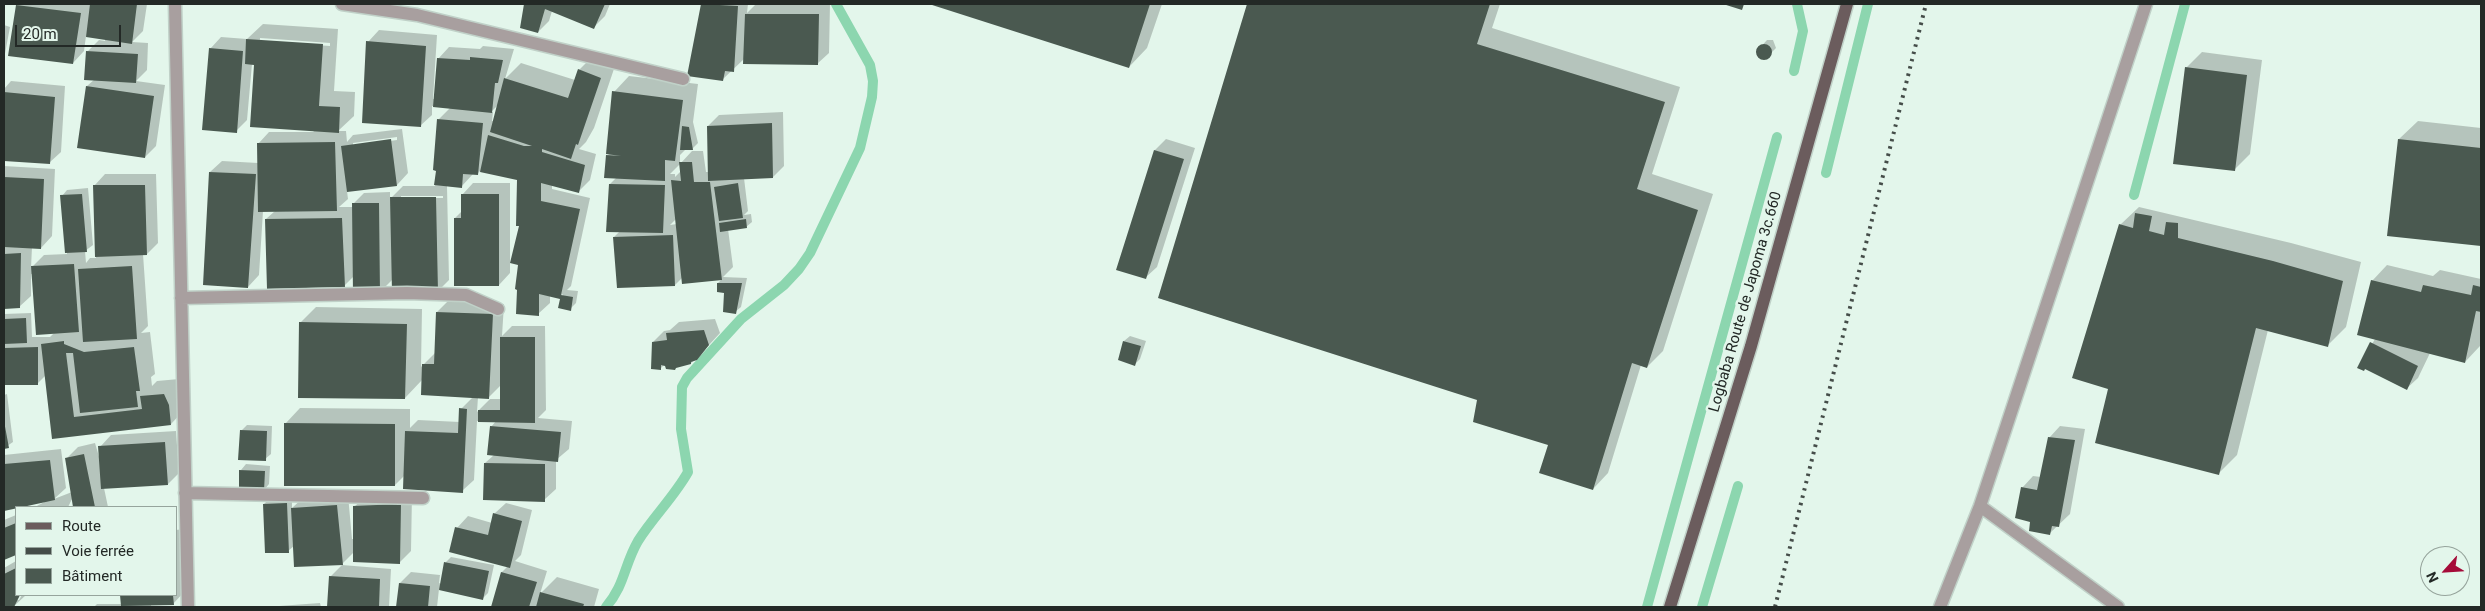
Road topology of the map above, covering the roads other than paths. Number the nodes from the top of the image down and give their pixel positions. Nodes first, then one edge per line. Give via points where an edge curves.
1 (175, 4) edge
2 (342, 4) edge
3 (1847, 4) edge
4 (2146, 4) edge
5 (683, 79) dead end
6 (181, 298) junction
7 (498, 309) dead end
8 (185, 493) junction
9 (423, 498) dead end
10 (1980, 506) junction
11 (188, 607) edge
12 (1670, 607) edge
13 (1940, 607) edge
14 (2118, 607) edge

1 - 6 street
2 - 5 street via 417,15
3 - 12 main road, Logbaba Route de Japoma 3c.660 via 1751,346
4 - 10 street
6 - 7 street via 407,293 466,295
6 - 8 street
8 - 9 street
8 - 11 street
10 - 13 street
10 - 14 street

